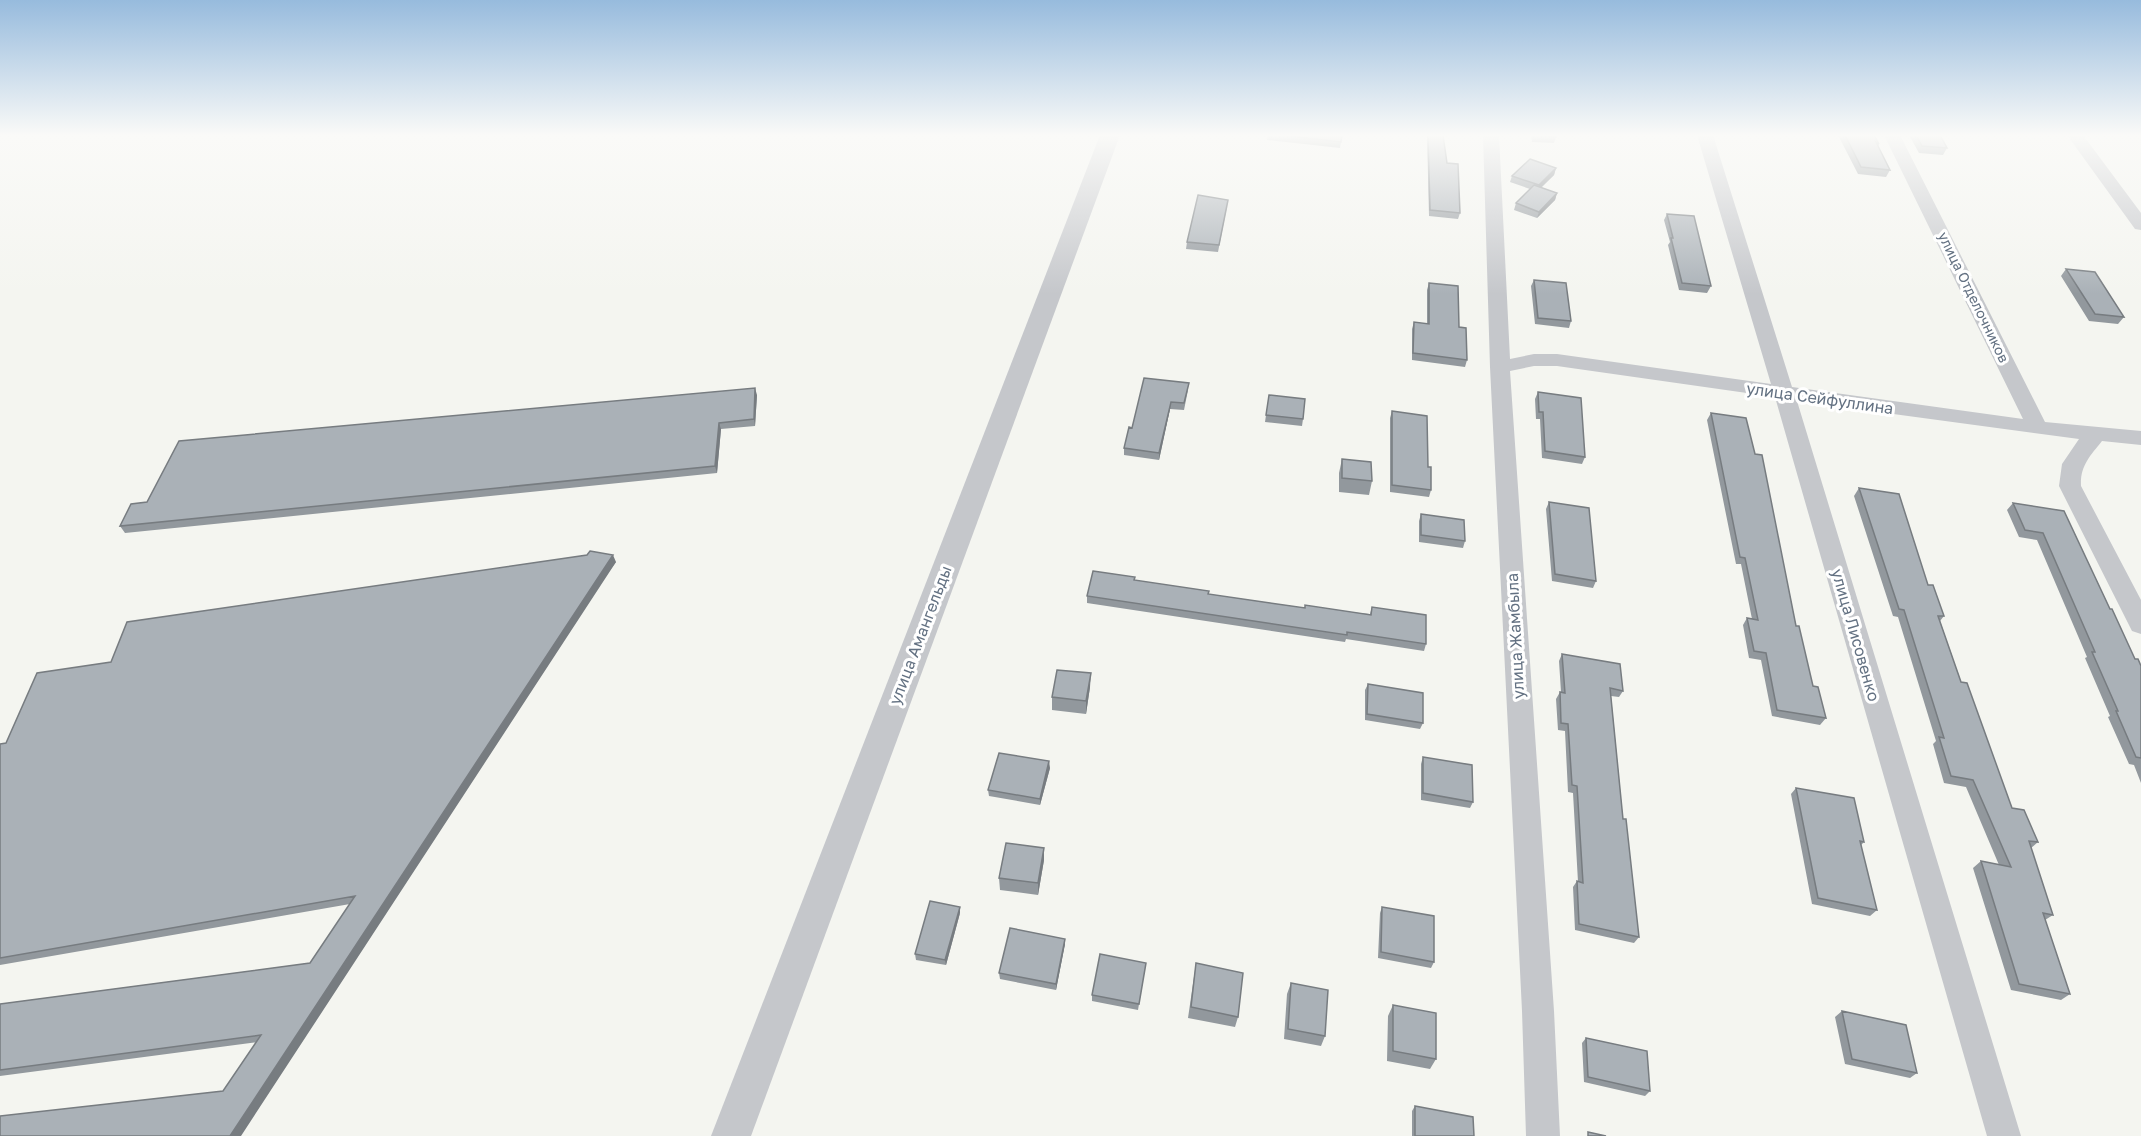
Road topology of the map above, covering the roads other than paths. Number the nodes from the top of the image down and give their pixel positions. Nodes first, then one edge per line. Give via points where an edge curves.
1 (1090, 188) edge
2 (1493, 188) edge
3 (1721, 188) edge
4 (1918, 188) edge
5 (2114, 188) edge
6 (2141, 225) edge
7 (1500, 367) junction
8 (1784, 393) junction
9 (2038, 428) junction
10 (2096, 434) junction
11 (2141, 438) edge
12 (2141, 624) edge
13 (731, 1136) edge
14 (1543, 1136) edge
15 (2004, 1136) edge

1 - 13 street, улица Амангельды
2 - 7 street, улица Жамбыла
3 - 8 street, улица Лисовенко
4 - 9 street, улица Отделочников
5 - 6 street
7 - 8 street, улица Сейфуллина via 1557,360
7 - 14 street, улица Жамбыла
8 - 9 street, улица Сейфуллина
8 - 15 street, улица Лисовенко
9 - 10 street, улица Сейфуллина
10 - 11 street, улица Сейфуллина
10 - 12 street via 2070,467 2070,486

